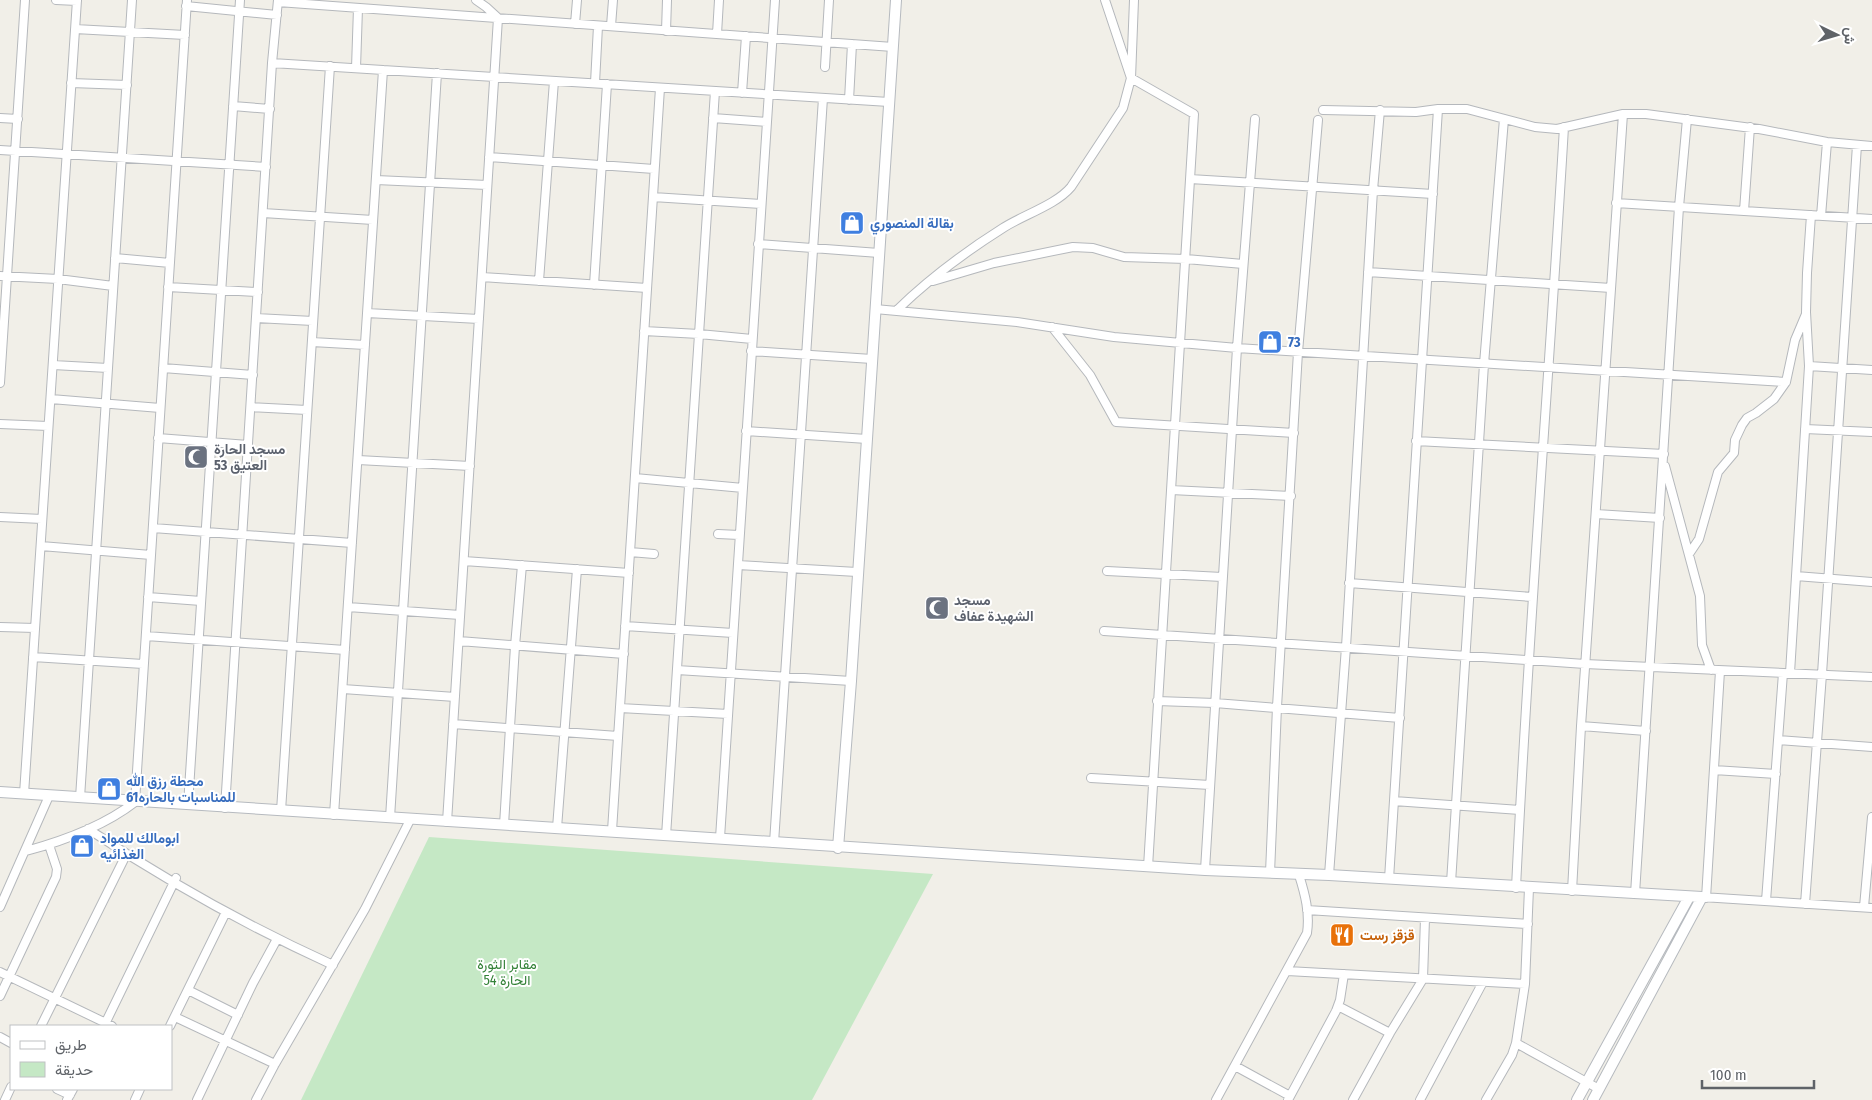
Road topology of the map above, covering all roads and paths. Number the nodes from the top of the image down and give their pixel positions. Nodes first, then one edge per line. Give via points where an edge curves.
1 (25, 0) edge
2 (56, 0) edge
3 (132, 0) edge
4 (240, 0) edge
5 (476, 0) edge
6 (577, 0) edge
7 (613, 0) edge
8 (667, 0) edge
9 (719, 0) edge
10 (775, 0) edge
11 (830, 0) edge
12 (896, 0) edge
13 (1105, 0) edge
14 (1134, 0) edge
15 (77, 1) edge
16 (278, 1) edge
17 (186, 3) edge
18 (358, 8) junction
19 (239, 11) junction
20 (277, 15) junction
21 (498, 18) junction
22 (576, 24) junction
23 (598, 26) junction
24 (611, 26) junction
25 (75, 29) junction
26 (666, 30) junction
27 (130, 31) junction
28 (717, 34) junction
29 (184, 35) junction
30 (746, 36) junction
31 (772, 38) junction
32 (827, 42) junction
33 (852, 44) junction
34 (893, 47) junction
35 (272, 63) junction
36 (330, 66) junction
37 (825, 67) dead end
38 (356, 68) junction
39 (383, 70) junction
40 (437, 73) junction
41 (494, 77) junction
42 (1131, 78) junction
43 (554, 81) junction
44 (71, 83) junction
45 (595, 84) junction
46 (607, 84) junction
47 (127, 85) junction
48 (660, 88) junction
49 (715, 91) junction
50 (742, 93) junction
51 (768, 94) junction
52 (823, 98) junction
53 (849, 100) junction
54 (889, 102) junction
55 (233, 106) junction
56 (270, 109) junction
57 (1438, 109) junction
58 (1323, 110) dead end
59 (1380, 110) junction
60 (1624, 114) junction
61 (0, 118) edge
62 (713, 118) junction
63 (18, 119) junction
64 (1255, 119) dead end
65 (1504, 119) junction
66 (1686, 119) junction
67 (1318, 120) dead end
68 (766, 122) junction
69 (1750, 127) junction
70 (1564, 128) junction
71 (1827, 142) junction
72 (1857, 144) junction
73 (1872, 146) edge
74 (0, 150) edge
75 (16, 151) junction
76 (67, 154) junction
77 (489, 157) junction
78 (122, 158) junction
79 (176, 161) junction
80 (548, 161) junction
81 (229, 165) junction
82 (602, 165) junction
83 (266, 167) junction
84 (654, 169) junction
85 (1190, 179) junction
86 (376, 180) junction
87 (430, 182) junction
88 (1251, 182) junction
89 (487, 185) junction
90 (1311, 185) junction
91 (1373, 190) junction
92 (1433, 194) junction
93 (653, 197) junction
94 (708, 200) junction
95 (1616, 203) junction
96 (761, 204) junction
97 (1679, 207) junction
98 (1744, 211) junction
99 (263, 213) junction
100 (1811, 215) junction
101 (1821, 216) junction
102 (320, 217) junction
103 (1851, 218) junction
104 (1872, 219) edge
105 (373, 220) junction
106 (758, 244) junction
107 (813, 248) junction
108 (879, 253) junction
109 (115, 258) junction
110 (1186, 259) junction
111 (170, 263) junction
112 (1243, 264) junction
113 (1368, 272) junction
114 (4, 276) edge
115 (1428, 276) junction
116 (482, 277) junction
117 (1490, 279) junction
118 (58, 280) junction
119 (539, 281) junction
120 (929, 282) junction
121 (1555, 284) junction
122 (594, 285) junction
123 (114, 286) junction
124 (168, 287) junction
125 (647, 288) junction
126 (1611, 288) junction
127 (221, 290) junction
128 (258, 292) junction
129 (875, 309) junction
130 (897, 310) junction
131 (1806, 312) junction
132 (367, 313) junction
133 (422, 317) junction
134 (256, 318) junction
135 (479, 319) junction
136 (313, 321) junction
137 (1052, 327) junction
138 (644, 331) junction
139 (699, 334) junction
140 (752, 339) junction
141 (312, 342) junction
142 (1179, 343) junction
143 (365, 345) junction
144 (1237, 348) junction
145 (751, 352) junction
146 (1298, 352) junction
147 (806, 355) junction
148 (1362, 355) junction
149 (872, 359) junction
150 (1422, 360) junction
151 (1484, 364) junction
152 (53, 366) junction
153 (1809, 366) junction
154 (108, 368) junction
155 (163, 368) junction
156 (1841, 368) junction
157 (1547, 369) junction
158 (1872, 370) edge
159 (216, 372) junction
160 (1606, 372) junction
161 (253, 375) junction
162 (1669, 376) junction
163 (1786, 382) junction
164 (0, 383) edge
165 (50, 399) junction
166 (106, 404) junction
167 (251, 407) junction
168 (160, 408) junction
169 (307, 410) junction
170 (0, 424) edge
171 (1174, 425) junction
172 (48, 426) junction
173 (1232, 429) junction
174 (1805, 429) junction
175 (1838, 430) junction
176 (746, 431) junction
177 (1294, 432) junction
178 (1872, 432) edge
179 (801, 435) junction
180 (158, 438) junction
181 (867, 440) junction
182 (1416, 441) junction
183 (212, 442) junction
184 (1479, 444) junction
185 (248, 445) junction
186 (1542, 448) junction
187 (1600, 451) junction
188 (1664, 457) junction
189 (358, 460) junction
190 (412, 464) junction
191 (470, 466) junction
192 (635, 478) junction
193 (689, 482) junction
194 (742, 488) junction
195 (1171, 490) junction
196 (1228, 493) junction
197 (1290, 496) junction
198 (1596, 514) junction
199 (0, 517) edge
200 (1660, 518) junction
201 (42, 519) junction
202 (153, 528) junction
203 (206, 532) junction
204 (718, 534) dead end
205 (739, 535) junction
206 (242, 536) junction
207 (299, 540) junction
208 (352, 543) junction
209 (41, 546) junction
210 (96, 551) junction
211 (630, 552) junction
212 (654, 554) dead end
213 (1689, 554) junction
214 (151, 556) junction
215 (464, 560) junction
216 (738, 564) junction
217 (522, 565) junction
218 (792, 568) junction
219 (577, 569) junction
220 (1107, 570) dead end
221 (857, 572) junction
222 (629, 573) junction
223 (1166, 575) junction
224 (1796, 576) junction
225 (1222, 577) junction
226 (1828, 578) junction
227 (1872, 582) edge
228 (1349, 583) junction
229 (1408, 588) junction
230 (1468, 593) junction
231 (148, 597) junction
232 (1532, 597) junction
233 (201, 602) junction
234 (348, 607) junction
235 (403, 611) junction
236 (460, 615) junction
237 (625, 626) junction
238 (0, 627) edge
239 (35, 628) junction
240 (680, 630) junction
241 (1104, 631) dead end
242 (733, 633) junction
243 (1161, 635) junction
244 (146, 636) junction
245 (1220, 639) junction
246 (199, 640) junction
247 (459, 641) junction
248 (236, 642) junction
249 (1280, 644) junction
250 (515, 646) junction
251 (292, 647) junction
252 (1346, 648) junction
253 (570, 649) junction
254 (345, 650) junction
255 (1404, 652) junction
256 (624, 654) junction
257 (33, 657) junction
258 (1465, 657) junction
259 (89, 661) junction
260 (1528, 661) junction
261 (143, 664) junction
262 (1585, 664) junction
263 (1650, 668) junction
264 (677, 670) junction
265 (1711, 670) junction
266 (1720, 671) junction
267 (731, 673) junction
268 (1787, 673) junction
269 (1822, 674) junction
270 (785, 676) junction
271 (1872, 677) edge
272 (851, 681) junction
273 (343, 689) junction
274 (398, 694) junction
275 (455, 696) junction
276 (1156, 701) junction
277 (1215, 703) junction
278 (620, 708) junction
279 (1277, 708) junction
280 (674, 711) junction
281 (1340, 712) junction
282 (728, 714) junction
283 (1400, 718) junction
284 (454, 724) junction
285 (1581, 726) junction
286 (510, 728) junction
287 (1646, 731) junction
288 (564, 732) junction
289 (618, 736) junction
290 (1778, 740) junction
291 (1817, 743) junction
292 (1872, 747) edge
293 (1714, 770) junction
294 (1776, 774) junction
295 (1091, 778) dead end
296 (1153, 782) junction
297 (1210, 785) junction
298 (0, 792) edge
299 (24, 794) junction
300 (49, 796) junction
301 (80, 798) junction
302 (1394, 801) junction
303 (135, 802) junction
304 (188, 805) junction
305 (1455, 805) junction
306 (225, 808) junction
307 (1520, 810) junction
308 (281, 811) junction
309 (334, 815) junction
310 (1872, 817) edge
311 (390, 818) junction
312 (410, 820) junction
313 (447, 822) junction
314 (504, 825) junction
315 (557, 828) junction
316 (88, 829) junction
317 (612, 831) junction
318 (666, 836) junction
319 (720, 838) junction
320 (774, 843) junction
321 (49, 845) junction
322 (838, 848) junction
323 (26, 852) junction
324 (126, 855) junction
325 (1148, 867) junction
326 (1205, 870) junction
327 (1270, 873) junction
328 (1299, 875) junction
329 (1330, 875) junction
330 (174, 880) junction
331 (1389, 880) junction
332 (1450, 884) junction
333 (1516, 888) junction
334 (1529, 888) junction
335 (1572, 891) junction
336 (1635, 894) junction
337 (1689, 897) junction
338 (1704, 898) junction
339 (1766, 902) junction
340 (1805, 904) junction
341 (0, 907) edge
342 (1868, 908) edge
343 (1307, 910) junction
344 (226, 912) junction
345 (1425, 918) junction
346 (1528, 924) junction
347 (277, 938) junction
348 (333, 965) junction
349 (1287, 971) junction
350 (0, 972) edge
351 (1344, 974) junction
352 (9, 977) junction
353 (1423, 979) junction
354 (1483, 982) junction
355 (1525, 984) junction
356 (188, 990) junction
357 (0, 996) edge
358 (55, 998) junction
359 (1338, 1006) junction
360 (238, 1016) junction
361 (175, 1017) junction
362 (42, 1025) edge
363 (107, 1025) edge
364 (171, 1025) edge
365 (1390, 1033) junction
366 (224, 1041) junction
367 (1516, 1043) junction
368 (274, 1064) junction
369 (1235, 1066) junction
370 (1587, 1082) junction
371 (1599, 1089) junction
372 (1290, 1098) edge
373 (197, 1100) edge
374 (256, 1100) edge
375 (1216, 1100) edge
376 (1353, 1100) edge
377 (1420, 1100) edge
378 (1486, 1100) edge
379 (1577, 1100) edge
380 (1593, 1100) edge

1 - 63 street
2 - 15 street
3 - 27 street
4 - 19 street
5 - 21 street
6 - 22 street
7 - 24 street
8 - 26 street
9 - 28 street
10 - 31 street
11 - 32 street
12 - 34 main road
13 - 42 street
14 - 42 street
15 - 25 street
16 - 18 street
16 - 20 street
17 - 19 street
17 - 29 street
18 - 21 street
18 - 38 street
19 - 20 street
19 - 55 street
20 - 35 street
21 - 22 street
21 - 41 street
22 - 23 street
23 - 24 street
23 - 45 street
24 - 26 street
25 - 27 street
25 - 44 street
26 - 28 street
27 - 29 street
27 - 47 street
28 - 30 street
29 - 79 street
30 - 31 street
30 - 50 street
31 - 32 street
31 - 51 street
32 - 33 street
32 - 37 street
33 - 34 street
33 - 53 street
34 - 54 main road
35 - 36 street
35 - 56 street
36 - 38 street
36 - 102 street
38 - 39 street
39 - 40 street
39 - 86 street
40 - 41 street
40 - 87 street
41 - 43 street
41 - 77 street
42 - 85 street via 1194,114
42 - 120 street via 1123,108 1067,192 1004,228
43 - 45 street
43 - 80 street
44 - 47 street
44 - 76 street
45 - 46 street
46 - 48 street
46 - 82 street
47 - 78 street
48 - 49 street
48 - 84 street
49 - 50 street
49 - 62 street
50 - 51 street
51 - 52 street
51 - 68 street
52 - 53 street
52 - 107 street
53 - 54 street
54 - 108 main road
55 - 56 street
55 - 81 street
56 - 83 street
57 - 59 street via 1416,112
57 - 65 street via 1467,109
57 - 92 street
58 - 59 street
59 - 91 street
60 - 66 street
60 - 70 street
60 - 95 street
61 - 63 street
62 - 68 street
62 - 94 street
63 - 75 street
64 - 88 street
65 - 70 street via 1545,129
65 - 117 street
66 - 69 street
66 - 97 street
67 - 90 street
68 - 96 street
69 - 71 street
69 - 98 street
70 - 121 street
71 - 72 street
71 - 101 street
72 - 73 street
72 - 103 street
74 - 75 street
75 - 76 street
75 - 114 street
76 - 78 street
76 - 118 street
77 - 80 street
77 - 89 street
78 - 79 street
78 - 109 street
79 - 81 street
79 - 111 street
80 - 82 street
80 - 119 street
81 - 83 street
81 - 127 street
82 - 84 street
82 - 122 street
83 - 99 street
84 - 93 street
85 - 88 street
85 - 110 street
86 - 87 street
86 - 105 street
87 - 89 street
87 - 133 street
88 - 90 street
88 - 112 street
89 - 116 street
90 - 91 street
90 - 146 street
91 - 92 street
91 - 113 street
92 - 115 street
93 - 94 street
93 - 125 street
94 - 96 street
94 - 139 street
95 - 97 street
95 - 126 street
96 - 106 street
97 - 98 street
97 - 162 street
98 - 100 street
99 - 102 street
99 - 128 street
100 - 101 street
100 - 131 street
101 - 103 street
102 - 105 street
102 - 136 street
103 - 104 street
103 - 156 street
105 - 132 street
106 - 107 street
106 - 140 street
107 - 108 street
107 - 147 street
108 - 129 main road
109 - 111 street
109 - 123 street
110 - 112 street
110 - 120 street via 1124,257 1093,248 1073,247 994,263
110 - 142 street
111 - 124 street
112 - 144 street
113 - 115 street
113 - 148 street
114 - 118 street
114 - 164 street
115 - 117 street
115 - 150 street
116 - 119 street
116 - 135 street
117 - 121 street
117 - 151 street
118 - 123 street
118 - 152 street
119 - 122 street
120 - 130 street
121 - 126 street
121 - 157 street
122 - 125 street
123 - 154 street
124 - 127 street
124 - 155 street
125 - 138 street
126 - 160 street
127 - 128 street
127 - 159 street
128 - 134 street
129 - 130 street
129 - 149 main road
130 - 137 street
131 - 153 street
131 - 163 street via 1795,340
132 - 133 street
132 - 143 street
133 - 135 street
133 - 190 street
134 - 136 street
134 - 161 street
135 - 191 street
136 - 141 street
137 - 142 street
137 - 171 street via 1090,375 1116,422
138 - 139 street
138 - 192 street
139 - 140 street
139 - 193 street
140 - 145 street
141 - 143 street
141 - 169 street
142 - 144 street
142 - 171 street
143 - 189 street
144 - 146 street
144 - 173 street
145 - 147 street
145 - 176 street
146 - 148 street
146 - 177 street
147 - 149 street
147 - 179 street
148 - 150 street
148 - 228 street
149 - 181 main road
150 - 151 street
150 - 182 street
151 - 157 street
151 - 184 street
152 - 154 street
152 - 165 street
153 - 156 street
153 - 174 street
154 - 166 street
155 - 159 street
155 - 168 street
156 - 158 street
156 - 175 street
157 - 160 street
157 - 186 street
159 - 161 street
159 - 183 street
160 - 162 street
160 - 187 street
161 - 167 street
162 - 163 street
162 - 188 street
163 - 213 street via 1774,399 1742,425 1735,440 1734,453 1718,472 1699,540
165 - 166 street
165 - 172 street
166 - 168 street
166 - 210 street
167 - 169 street
167 - 185 street
168 - 180 street
169 - 207 street
170 - 172 street
171 - 173 street
171 - 195 street
172 - 201 street
173 - 177 street
173 - 196 street
174 - 175 street
174 - 224 street
175 - 178 street
175 - 226 street
176 - 179 street
176 - 194 street
177 - 197 street
179 - 181 street
179 - 218 street
180 - 183 street
180 - 202 street
181 - 221 main road
182 - 184 street
182 - 229 street
183 - 185 street
183 - 203 street
184 - 186 street
184 - 230 street
185 - 206 street
186 - 187 street
186 - 232 street
187 - 188 street
187 - 198 street
188 - 200 street
188 - 213 street
189 - 190 street
189 - 208 street
190 - 191 street
190 - 235 street
191 - 215 street
192 - 193 street
192 - 211 street
193 - 194 street
193 - 240 street
194 - 205 street
195 - 196 street
195 - 223 street
196 - 197 street
196 - 225 street
197 - 249 street
198 - 200 street
198 - 262 street
199 - 201 street
200 - 263 street
201 - 209 street
202 - 203 street
202 - 214 street
203 - 206 street
203 - 233 street
204 - 205 street
205 - 216 street
206 - 207 street
206 - 248 street
207 - 208 street
207 - 251 street
208 - 234 street
209 - 210 street
209 - 239 street
210 - 214 street
210 - 259 street
211 - 212 street
211 - 222 street
213 - 265 street via 1700,596 1702,645
214 - 231 street
215 - 217 street
215 - 236 street
216 - 218 street
216 - 242 street
217 - 219 street
217 - 250 street
218 - 221 street
218 - 270 street
219 - 222 street
219 - 253 street
220 - 223 street
221 - 272 main road
222 - 237 street
223 - 225 street
223 - 243 street
224 - 226 street
224 - 268 street
225 - 245 street
226 - 227 street
226 - 269 street
228 - 229 street
228 - 252 street
229 - 230 street
229 - 255 street
230 - 232 street
230 - 258 street
231 - 233 street
231 - 244 street
232 - 260 street
233 - 246 street
234 - 235 street
234 - 254 street
235 - 236 street
235 - 274 street
236 - 247 street
237 - 240 street
237 - 256 street
238 - 239 street
239 - 257 street
240 - 242 street
240 - 264 street
241 - 243 street
242 - 267 street
243 - 245 street
243 - 276 street
244 - 246 street
244 - 261 street
245 - 249 street
245 - 277 street
246 - 248 street
246 - 304 street
247 - 250 street
247 - 275 street
248 - 251 street
248 - 306 street
249 - 252 street
249 - 279 street
250 - 253 street
250 - 286 street
251 - 254 street
251 - 308 street
252 - 255 street
252 - 281 street
253 - 256 street
253 - 288 street
254 - 273 street
255 - 258 street
255 - 283 street
256 - 278 street
257 - 259 street
257 - 299 street
258 - 260 street
258 - 305 street
259 - 261 street
259 - 301 street
260 - 262 street
260 - 307 street
261 - 303 street
262 - 263 street
262 - 285 street
263 - 265 street
263 - 287 street
264 - 267 street
264 - 280 street
265 - 266 street
266 - 268 street
266 - 293 street
267 - 270 street
267 - 282 street
268 - 269 street
268 - 290 street
269 - 271 street
269 - 291 street
270 - 272 street
270 - 320 street
272 - 322 main road
273 - 274 street
273 - 309 street
274 - 275 street
274 - 311 street
275 - 284 street
276 - 277 street
276 - 296 street
277 - 279 street
277 - 297 street
278 - 280 street
278 - 289 street
279 - 281 street
279 - 327 street
280 - 282 street
280 - 318 street
281 - 283 street
281 - 329 street
282 - 319 street
283 - 302 street
284 - 286 street
284 - 313 street
285 - 287 street
285 - 335 street
286 - 288 street
286 - 314 street
287 - 336 street
288 - 289 street
288 - 315 street
289 - 317 street
290 - 291 street
290 - 294 street
291 - 292 street
291 - 340 street
293 - 294 street
293 - 338 street
294 - 339 street
295 - 296 street
296 - 297 street
296 - 325 street
297 - 326 street
298 - 299 main road
299 - 300 main road
300 - 301 main road
300 - 323 street
301 - 303 main road
302 - 305 street
302 - 331 street
303 - 304 main road
303 - 316 street
304 - 306 main road
305 - 307 street
305 - 332 street
306 - 308 main road
307 - 333 street
308 - 309 main road
309 - 311 main road
310 - 342 street
311 - 312 main road
312 - 313 main road
312 - 348 street
313 - 314 main road
314 - 315 main road
315 - 317 main road
316 - 321 street
316 - 324 street
317 - 318 main road
318 - 319 main road
319 - 320 main road
320 - 322 main road
321 - 323 street
321 - 352 street via 57,869 56,877
322 - 325 main road
323 - 341 street
324 - 330 street
324 - 358 street
325 - 326 main road
326 - 327 main road
327 - 328 main road
328 - 329 main road
328 - 343 street
329 - 331 main road
330 - 344 street
330 - 363 street
331 - 332 main road
332 - 333 main road
333 - 334 main road
334 - 335 main road
334 - 346 street
335 - 336 main road
336 - 337 main road
337 - 338 main road
337 - 370 main road
338 - 339 street
338 - 371 main road
339 - 340 street
340 - 342 street
343 - 345 street
343 - 349 street via 1307,933
344 - 347 street
344 - 356 street
345 - 346 street
345 - 353 street
346 - 355 street
347 - 348 street
347 - 360 street
348 - 368 street
349 - 351 street
349 - 369 street
350 - 352 street
351 - 353 street
351 - 359 street
352 - 357 street
352 - 358 street
353 - 354 street
353 - 365 street
354 - 355 street
354 - 377 street
355 - 367 street
356 - 360 street
356 - 361 street
358 - 362 street
358 - 363 street
359 - 365 street
359 - 372 street
360 - 366 street
361 - 364 street
361 - 366 street
365 - 376 street
366 - 368 street
366 - 373 street
367 - 370 street
367 - 378 street
368 - 374 street
369 - 372 street
369 - 375 street
370 - 371 street
370 - 379 main road
371 - 380 main road

